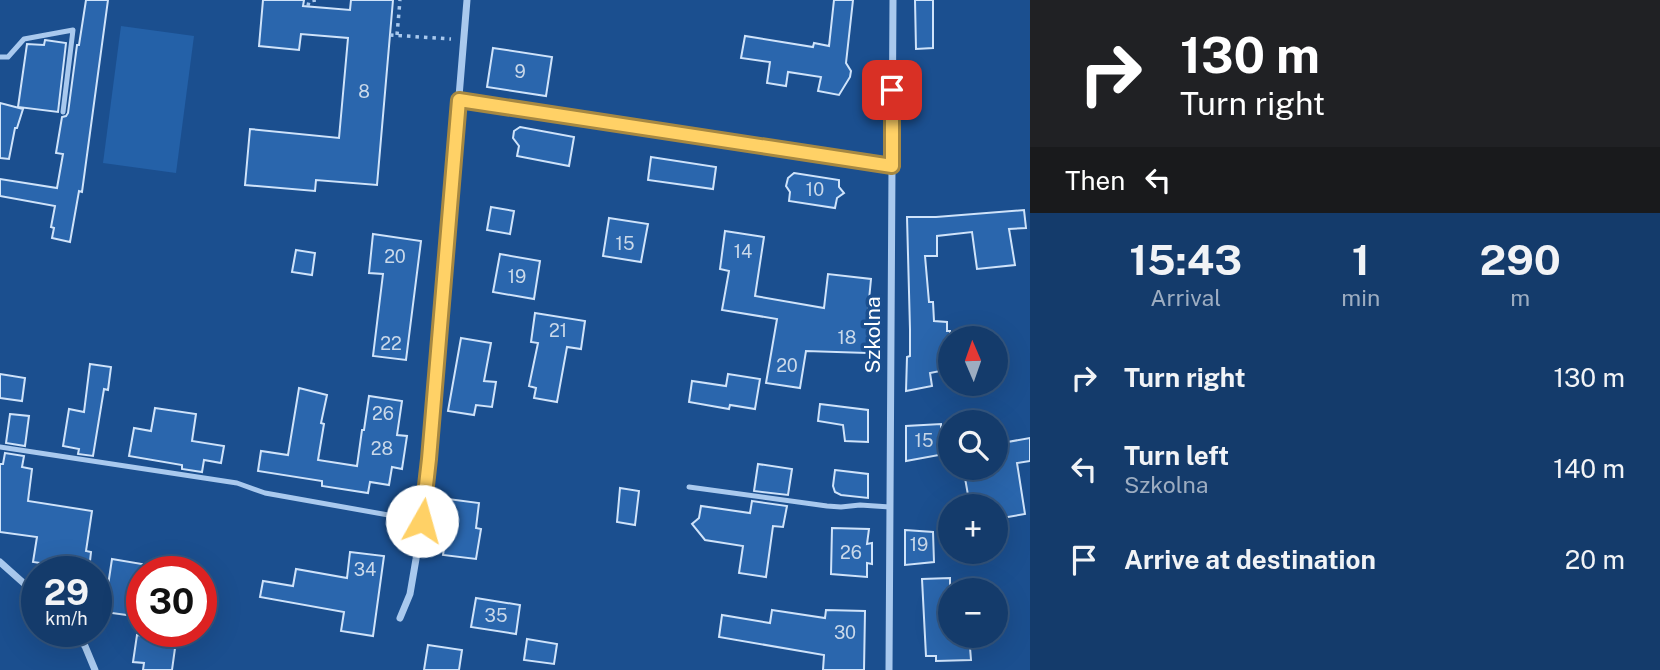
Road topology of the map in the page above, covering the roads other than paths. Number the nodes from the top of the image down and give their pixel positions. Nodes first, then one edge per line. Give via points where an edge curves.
1 (467, 0) edge
2 (893, 0) edge
3 (0, 57) edge
4 (459, 100) junction
5 (63, 112) dead end
6 (892, 166) junction
7 (0, 447) edge
8 (689, 487) dead end
9 (890, 507) junction
10 (422, 521) junction
11 (0, 562) edge
12 (21, 581) edge
13 (400, 618) dead end
14 (85, 647) edge
15 (95, 670) edge
16 (889, 670) edge

1 - 4 street
2 - 6 street, Szkolna
3 - 5 lane via 8,57 24,39 73,30
4 - 6 lane
4 - 10 street
6 - 9 street, Szkolna
7 - 10 lane via 237,482 265,493
8 - 9 lane via 827,506
9 - 16 street, Szkolna
10 - 13 street via 410,594
11 - 12 street
14 - 15 street

